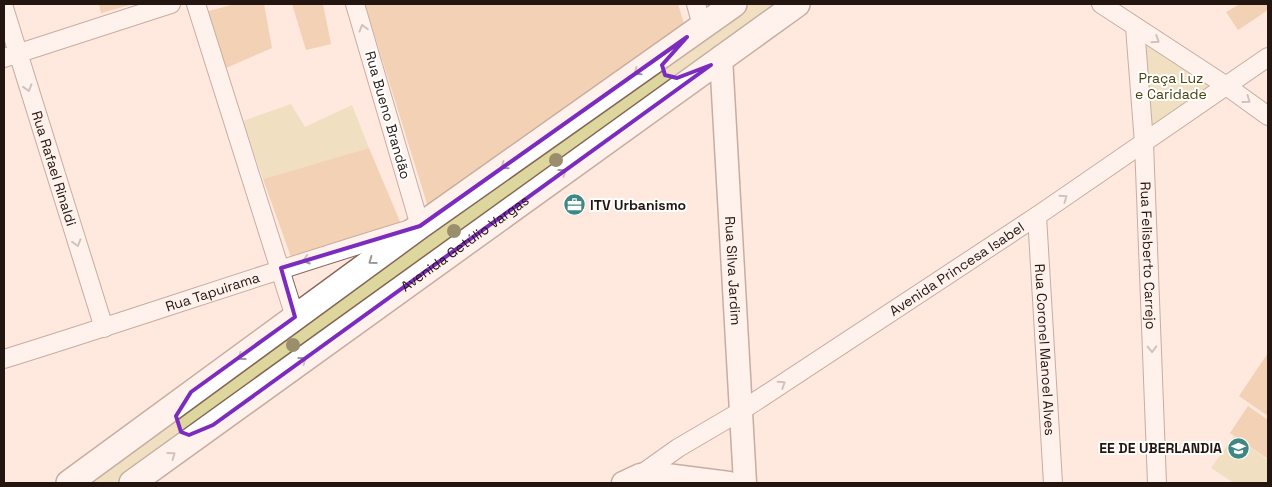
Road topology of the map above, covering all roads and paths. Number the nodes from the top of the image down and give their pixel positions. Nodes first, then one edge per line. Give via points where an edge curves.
1 (171, 4) edge
2 (196, 4) edge
3 (356, 4) edge
4 (733, 4) edge
5 (770, 4) edge
6 (797, 4) edge
7 (1101, 4) edge
8 (4, 8) edge
9 (695, 22) edge
10 (1135, 26) junction
11 (11, 56) edge
12 (722, 57) junction
13 (1268, 57) edge
14 (1226, 85) junction
15 (1268, 116) edge
16 (1144, 143) junction
17 (1037, 216) junction
18 (420, 226) junction
19 (280, 268) junction
20 (296, 317) junction
21 (104, 328) junction
22 (4, 359) edge
23 (191, 392) junction
24 (741, 411) junction
25 (213, 425) junction
26 (90, 468) junction
27 (631, 479) edge
28 (69, 483) edge
29 (124, 483) edge
30 (132, 483) edge
31 (729, 483) edge
32 (746, 483) edge
33 (1053, 483) edge
34 (1157, 483) edge

1 - 11 street
2 - 19 street
18 -> 3 street, Rua Bueno Brandão
4 - 9 main road
5 - 12 main road via 769,10
6 - 12 main road, Avenida Getúlio Vargas
7 - 10 street
8 - 11 street, Rua Rafael Rinaldi
9 - 12 main road via 666,57 662,65 665,76 691,75
9 -> 18 main road
10 -> 14 street
10 - 16 street, Rua Felisberto Carrejo
11 -> 21 street, Rua Rafael Rinaldi
12 - 24 street, Rua Silva Jardim
25 -> 12 main road, Avenida Getúlio Vargas
13 - 14 street, Avenida Princesa Isabel
14 -> 15 street
14 - 16 street, Avenida Princesa Isabel
17 -> 16 street, Avenida Princesa Isabel
16 -> 34 street, Rua Felisberto Carrejo
24 -> 17 street, Avenida Princesa Isabel
17 - 33 street, Rua Coronel Manoel Alves
18 -> 19 street, Rua Tapuirama
18 -> 20 main road
19 - 20 street
19 - 21 street, Rua Tapuirama
20 -> 23 main road
21 - 22 street, Rua Tapuirama
23 - 25 main road via 179,406 176,416 181,432 189,436
23 - 26 main road
24 - 27 street, Avenida Princesa Isabel
24 - 32 street, Rua Silva Jardim
30 -> 25 main road, Avenida Getúlio Vargas
26 - 28 main road
26 - 29 main road via 109,460 121,462 127,471
27 - 31 street, Avenida Princesa Isabel via 668,473

